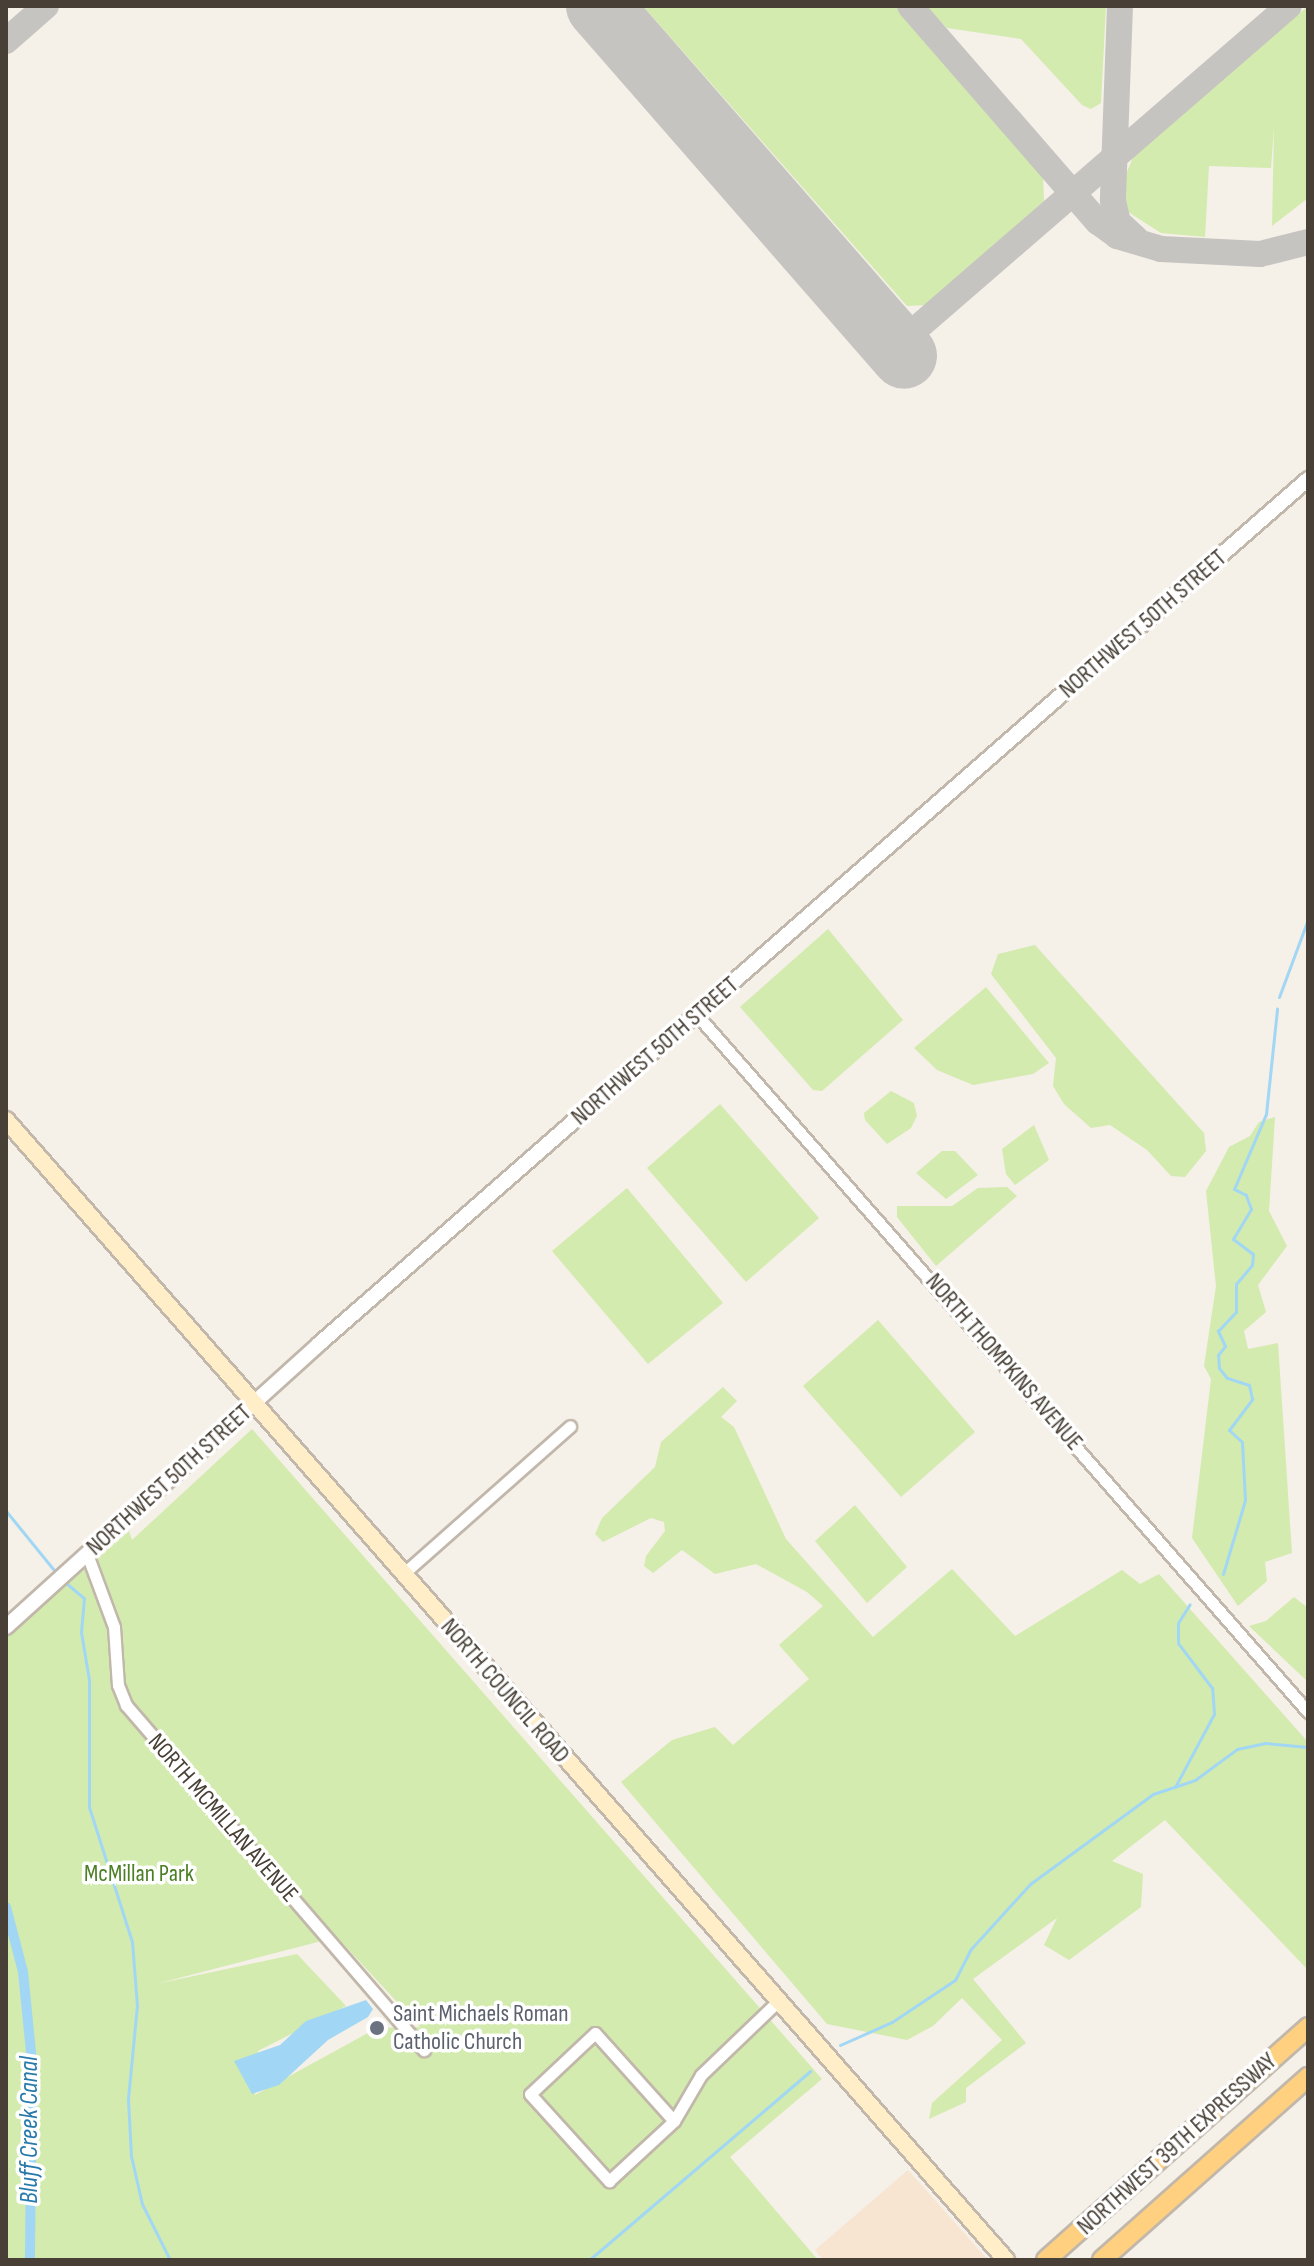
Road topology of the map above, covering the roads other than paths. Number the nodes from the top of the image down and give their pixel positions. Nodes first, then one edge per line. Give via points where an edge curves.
1 (1308, 479) edge
2 (697, 1015) junction
3 (6, 1120) edge
4 (254, 1404) junction
5 (570, 1426) dead end
6 (87, 1554) junction
7 (403, 1574) junction
8 (6, 1627) edge
9 (1308, 1712) edge
10 (777, 2002) junction
11 (1308, 2027) edge
12 (424, 2050) dead end
13 (1308, 2077) edge
14 (674, 2121) junction
15 (1006, 2260) edge
16 (1046, 2260) edge
17 (1102, 2260) edge

1 - 2 street, NORTHWEST 50TH STREET
2 - 4 street, NORTHWEST 50TH STREET
2 - 9 street, NORTH THOMPKINS AVENUE
3 - 4 main road, NORTH COUNCIL ROAD
4 - 6 street, NORTHWEST 50TH STREET
4 - 7 main road, NORTH COUNCIL ROAD
5 - 7 street
6 - 8 street, NORTHWEST 50TH STREET
6 - 12 street, NORTH MCMILLAN AVENUE via 114,1627 118,1685 126,1705
7 - 10 main road, NORTH COUNCIL ROAD
10 - 14 street via 701,2075
10 - 15 main road, NORTH COUNCIL ROAD
11 - 16 highway, NORTHWEST 39TH EXPRESSWAY
13 - 17 highway, NORTHWEST 39TH EXPRESSWAY
14 - 14 street via 609,2181 530,2094 595,2033

